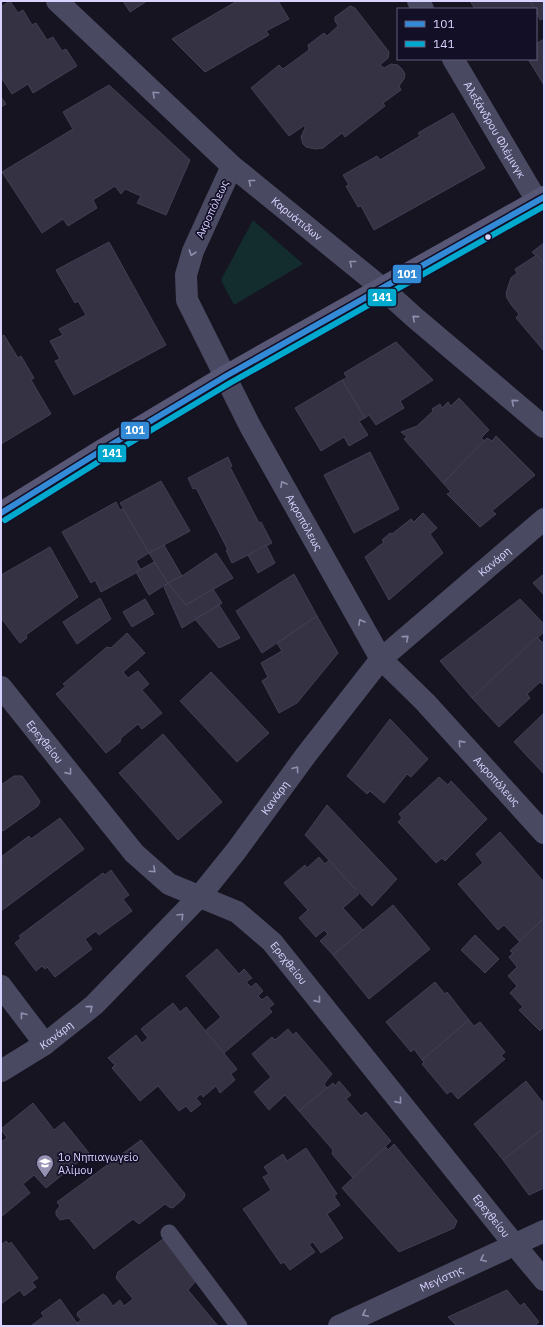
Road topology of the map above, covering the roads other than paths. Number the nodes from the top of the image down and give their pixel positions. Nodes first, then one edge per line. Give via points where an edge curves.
1 (56, 1) edge
2 (454, 60) edge
3 (232, 166) junction
4 (541, 199) edge
5 (382, 288) junction
6 (226, 376) junction
7 (544, 427) edge
8 (1, 513) edge
9 (544, 519) edge
10 (382, 659) junction
11 (1, 687) edge
12 (544, 834) edge
13 (199, 897) junction
14 (1, 986) edge
15 (45, 1044) junction
16 (1, 1070) edge
17 (544, 1231) edge
18 (170, 1233) dead end
19 (514, 1244) junction
20 (544, 1280) edge
21 (238, 1326) edge
22 (339, 1326) edge

3 -> 1 street, Καρυάτιδων
2 - 4 street, Αλεξάνδρου Φλέμινγκ
5 -> 3 street, Καρυάτιδων
3 -> 6 street, Ακροπόλεως via 193,251 186,275 187,300
4 - 5 main road
5 - 6 main road
7 -> 5 street, Καρυάτιδων
6 - 8 main road
10 -> 6 street, Ακροπόλεως via 250,426
10 -> 9 street, Κανάρη
12 -> 10 street, Ακροπόλεως via 425,702
13 -> 10 street, Κανάρη
11 -> 13 street, Ερεχθείου via 134,853 169,884
15 -> 13 street, Κανάρη via 94,1005
13 -> 19 street, Ερεχθείου via 236,912 272,942
15 -> 14 street
15 - 16 street, Κανάρη
17 - 19 street, Μεγίστης
18 - 21 lane
19 - 20 street, Ερεχθείου
19 -> 22 street, Μεγίστης

